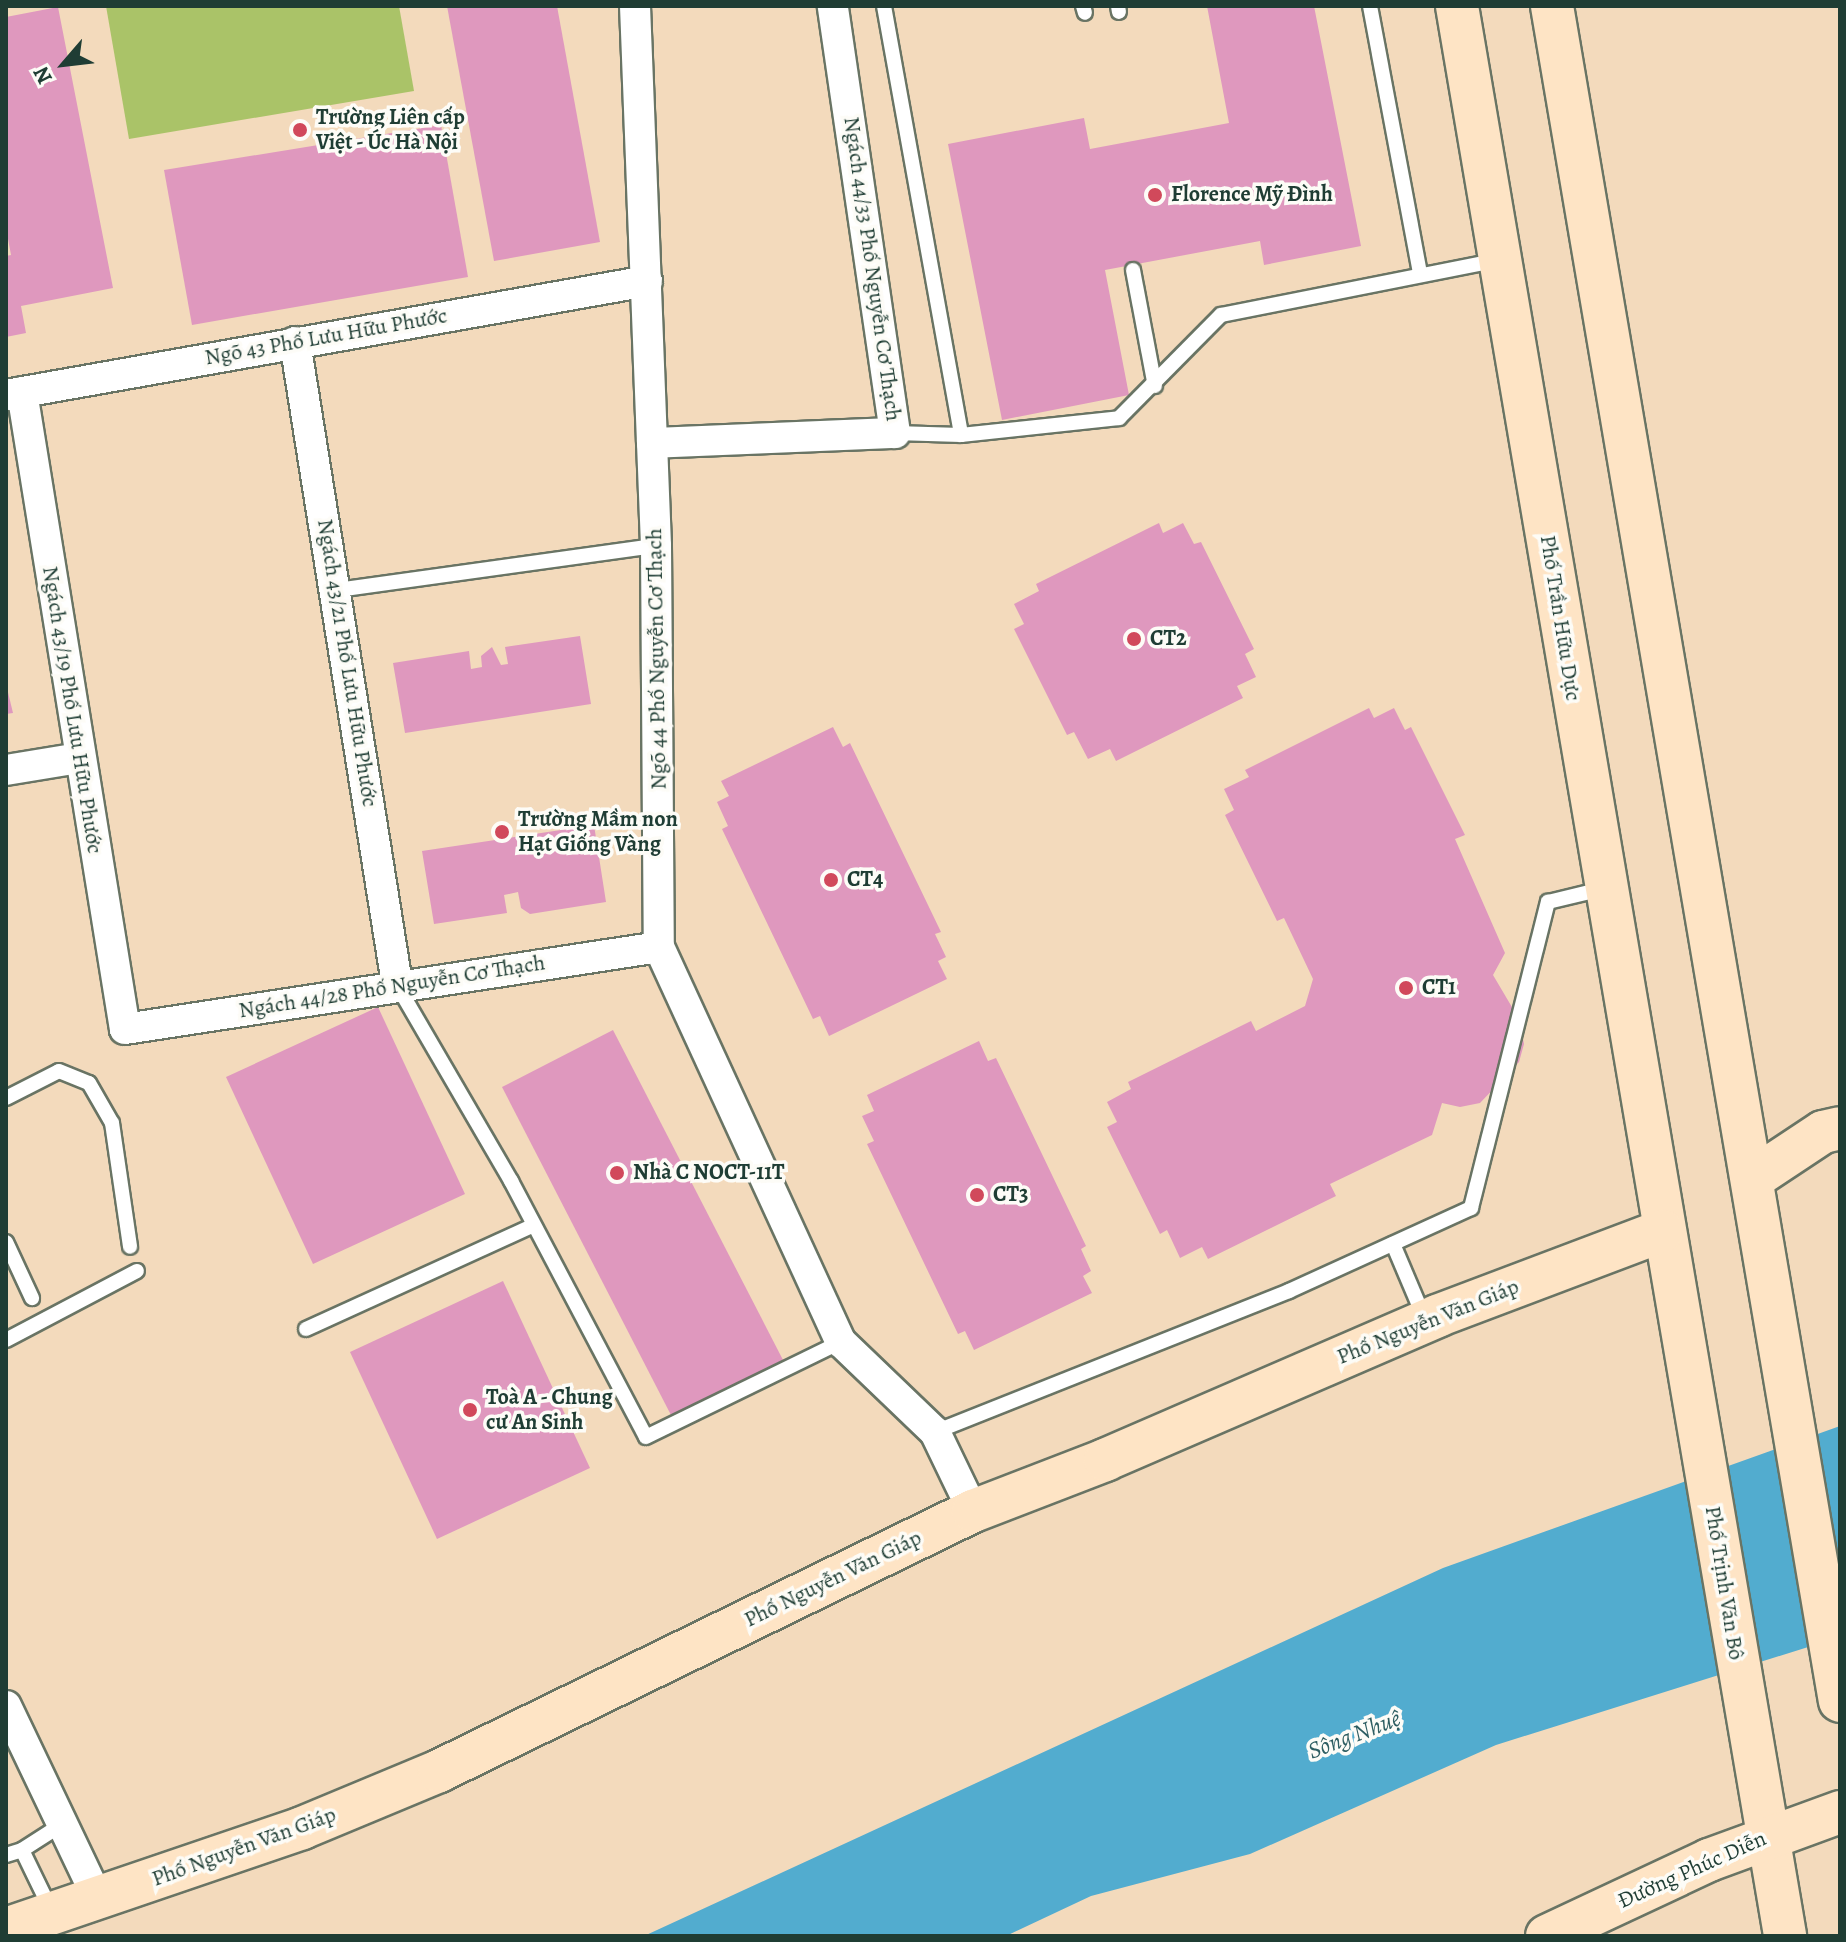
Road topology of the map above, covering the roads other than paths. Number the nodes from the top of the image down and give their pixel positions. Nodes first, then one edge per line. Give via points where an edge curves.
1 (635, 6) edge
2 (833, 6) edge
3 (884, 6) edge
4 (1370, 6) edge
5 (1457, 6) edge
6 (1552, 6) edge
7 (1502, 260) junction
8 (1133, 270) dead end
9 (1420, 274) junction
10 (647, 281) junction
11 (295, 342) junction
12 (1155, 386) junction
13 (14, 393) edge
14 (895, 433) junction
15 (961, 435) junction
16 (652, 443) junction
17 (656, 546) junction
18 (337, 590) junction
19 (79, 758) junction
20 (6, 770) edge
21 (1604, 889) junction
22 (659, 947) junction
23 (397, 984) junction
24 (125, 1029) joint
25 (6, 1098) edge
26 (1840, 1128) edge
27 (1752, 1179) junction
28 (532, 1226) junction
29 (1662, 1231) junction
30 (6, 1242) edge
31 (1393, 1244) junction
32 (130, 1247) dead end
33 (137, 1271) dead end
34 (32, 1298) dead end
35 (1425, 1321) junction
36 (306, 1329) dead end
37 (6, 1340) edge
38 (841, 1342) junction
39 (935, 1432) junction
40 (973, 1511) junction
41 (1840, 1701) edge
42 (6, 1706) edge
43 (1840, 1812) edge
44 (64, 1823) junction
45 (1766, 1836) junction
46 (22, 1850) junction
47 (6, 1855) edge
48 (98, 1899) junction
49 (53, 1914) junction
50 (6, 1929) edge
51 (1547, 1936) edge
52 (1785, 1936) edge

1 - 10 street, Ngõ 44 Phố Nguyễn Cơ Thạch
2 - 14 street, Ngách 44/33 Phố Nguyễn Cơ Thạch
3 - 15 lane
4 - 9 lane
5 - 7 main road, Phố Trần Hữu Dực
6 - 27 main road
7 - 9 lane
7 - 21 main road, Phố Trần Hữu Dực
8 - 12 lane
9 - 12 lane via 1221,315
10 - 11 street, Ngõ 43 Phố Lưu Hữu Phước
10 - 16 street, Ngõ 44 Phố Nguyễn Cơ Thạch
11 - 13 street, Ngõ 43 Phố Lưu Hữu Phước
11 - 18 street, Ngách 43/21 Phố Lưu Hữu Phước
12 - 15 lane via 1119,418
13 - 19 street, Ngách 43/19 Phố Lưu Hữu Phước
14 - 15 lane
14 - 16 street, Ngách 44/33 Phố Nguyễn Cơ Thạch
16 - 17 street, Ngõ 44 Phố Nguyễn Cơ Thạch
17 - 18 lane
17 - 22 street, Ngõ 44 Phố Nguyễn Cơ Thạch
18 - 23 street, Ngách 43/21 Phố Lưu Hữu Phước
19 - 20 street
19 - 24 street, Ngách 43/19 Phố Lưu Hữu Phước
21 - 29 main road, Phố Trần Hữu Dực
21 - 31 lane via 1548,902 1471,1208
22 - 23 street, Ngách 44/28 Phố Nguyễn Cơ Thạch
22 - 38 street, Ngõ 44 Phố Nguyễn Cơ Thạch
23 - 24 street, Ngách 44/28 Phố Nguyễn Cơ Thạch
23 - 28 lane
25 - 32 lane via 59,1071 89,1083 112,1123
26 - 27 main road via 1823,1132
27 - 41 main road
28 - 36 lane
28 - 38 lane via 646,1437
29 - 35 main road, Phố Nguyễn Văn Giáp
29 - 45 main road, Phố Trịnh Văn Bô
30 - 34 lane
31 - 35 lane
31 - 39 lane via 1194,1331
33 - 37 lane
35 - 40 main road, Phố Nguyễn Văn Giáp via 1105,1460
38 - 39 street, Ngõ 44 Phố Nguyễn Cơ Thạch
39 - 40 street, Ngõ 44 Phố Nguyễn Cơ Thạch
40 - 48 main road, Phố Nguyễn Văn Giáp via 439,1771 302,1828
42 - 44 street
43 - 45 main road, Đường Phúc Diễn
44 - 46 lane
44 - 48 street
45 - 51 main road, Đường Phúc Diễn
45 - 52 main road, Phố Trịnh Văn Bô
46 - 47 lane
46 - 49 lane
48 - 49 main road, Phố Nguyễn Văn Giáp
49 - 50 main road, Phố Nguyễn Văn Giáp

